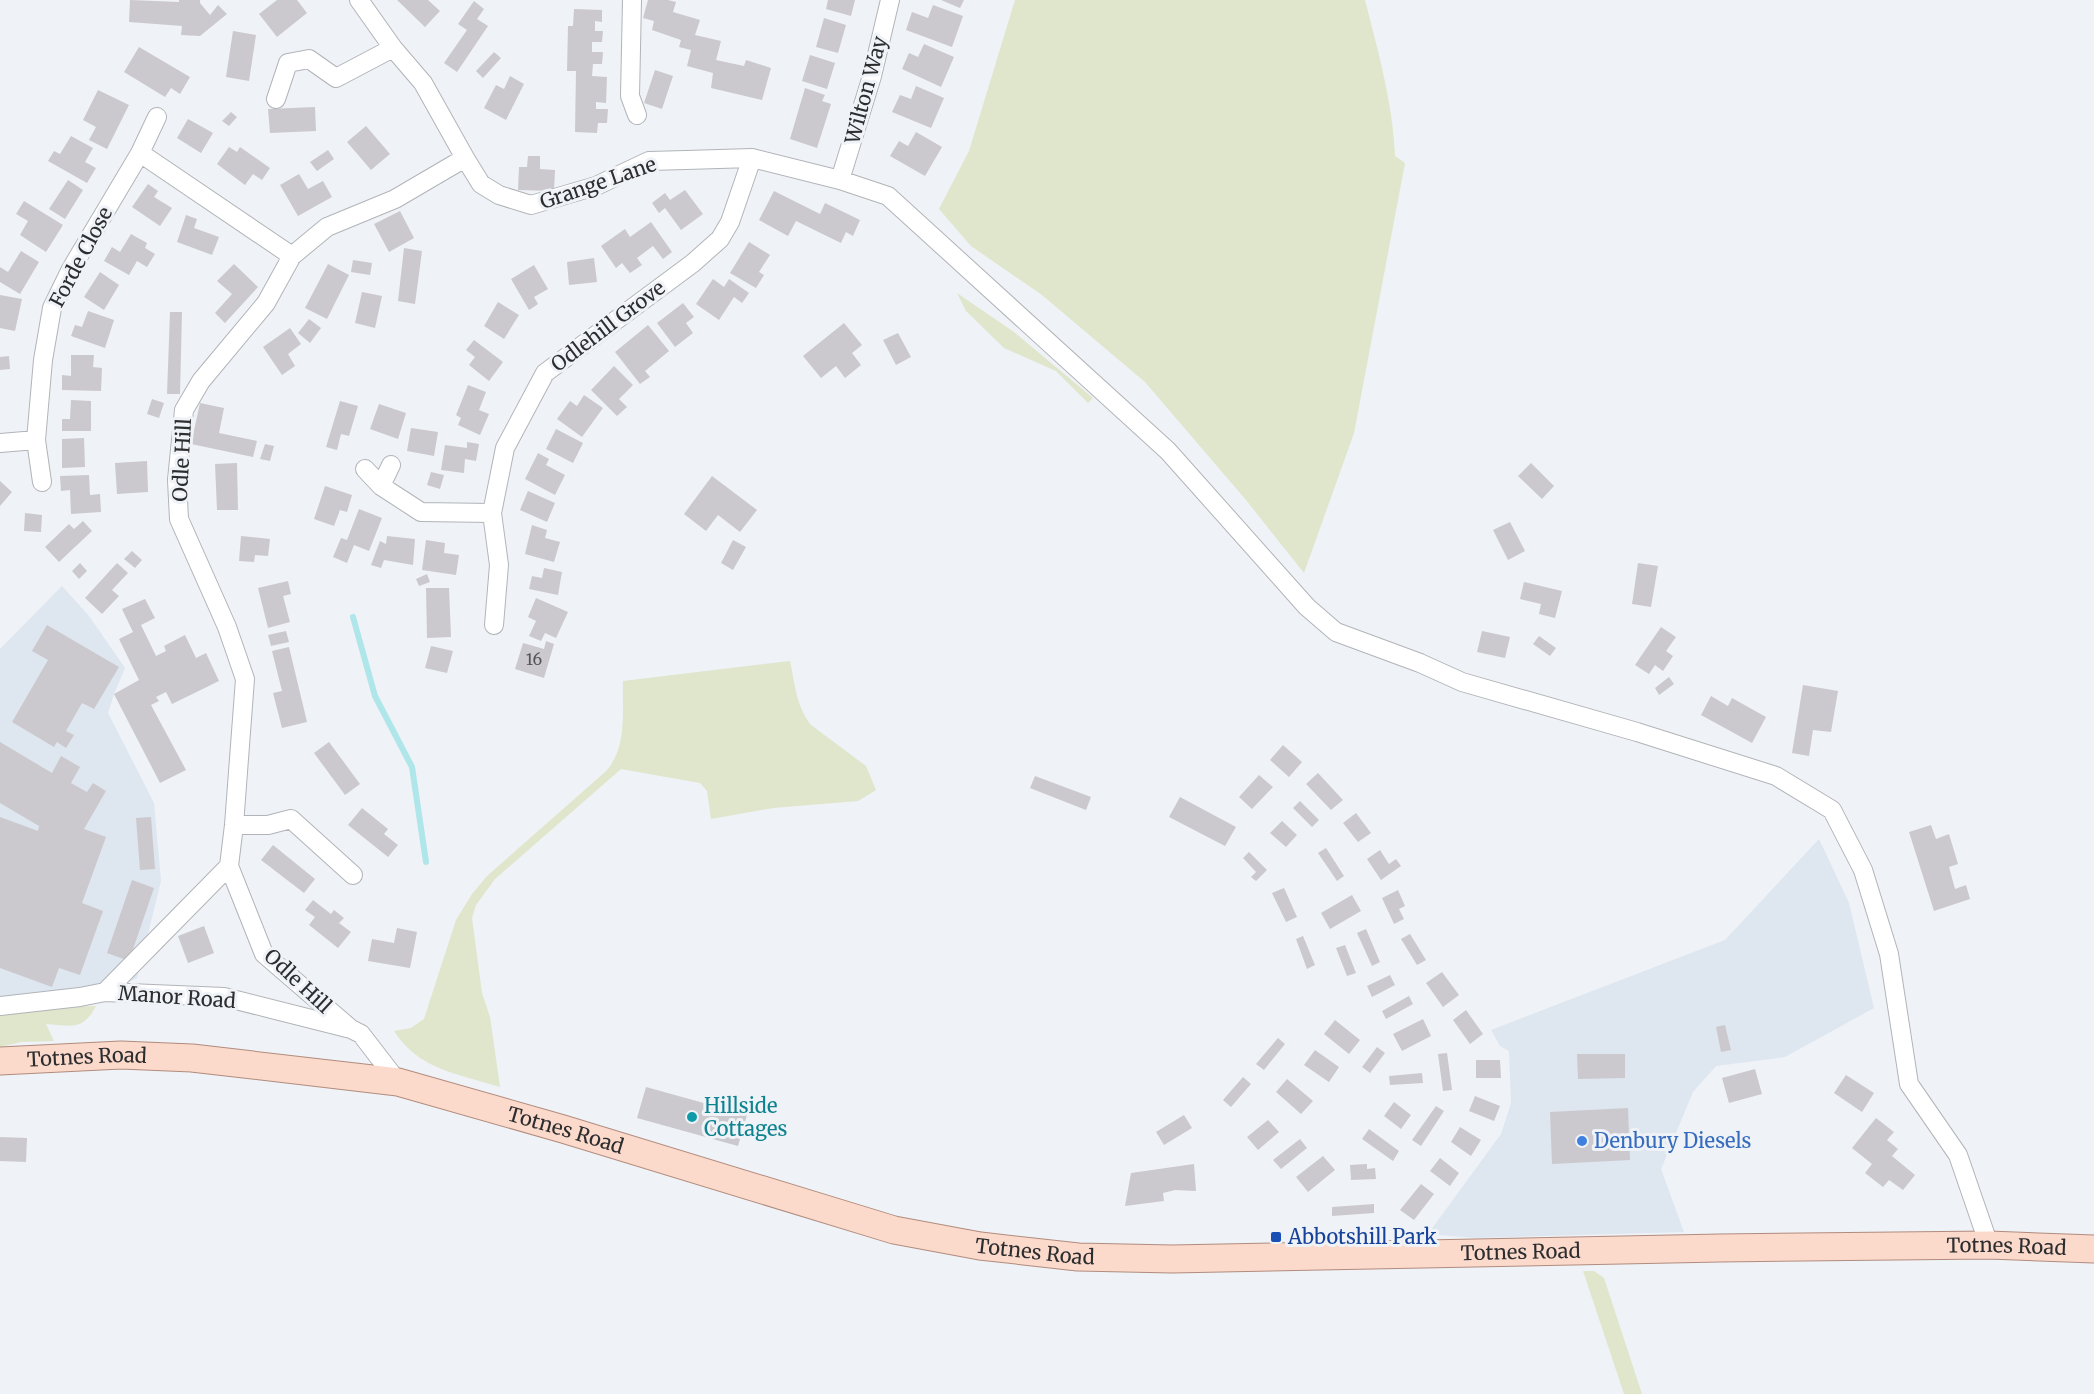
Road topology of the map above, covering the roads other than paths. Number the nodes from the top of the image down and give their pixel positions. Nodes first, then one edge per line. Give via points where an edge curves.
1 (359, 0) edge
2 (632, 0) edge
3 (890, 0) edge
4 (393, 48) junction
5 (276, 99) dead end
6 (637, 115) dead end
7 (157, 117) dead end
8 (140, 153) junction
9 (465, 158) junction
10 (752, 158) junction
11 (840, 180) junction
12 (292, 256) junction
13 (36, 440) junction
14 (0, 443) edge
15 (391, 465) dead end
16 (365, 469) dead end
17 (42, 482) dead end
18 (381, 486) junction
19 (492, 513) junction
20 (494, 625) dead end
21 (234, 825) junction
22 (228, 866) junction
23 (353, 875) dead end
24 (105, 992) junction
25 (0, 1006) edge
26 (351, 1029) junction
27 (0, 1061) edge
28 (398, 1082) junction
29 (1989, 1245) junction
30 (2094, 1249) edge

1 - 4 street
2 - 6 street via 630,96
3 - 11 street, Wilton Way
4 - 5 street via 336,78 309,59 288,63
4 - 9 street via 423,83
7 - 8 street, Forde Close
8 - 12 street
8 - 13 street, Forde Close via 52,308
9 - 10 street, Grange Lane via 481,184 498,195 531,205 596,186 649,161
9 - 12 street, Odle Hill via 395,199 327,227
10 - 11 street, Grange Lane
10 - 19 street, Odlehill Grove via 730,222 720,239 545,373 505,448
11 - 29 street, Grange Lane via 888,196 1168,451 1306,608 1336,632 1462,681 1776,776 1832,810 1863,870 1889,954 1910,1084 1958,1155
12 - 21 street, Odle Hill via 266,303 201,381 184,410 177,480 179,519 228,627 245,679
13 - 14 street
13 - 17 street, Forde Close
15 - 18 street
16 - 18 street
18 - 19 street via 421,512
19 - 20 street, Odlehill Grove via 499,565
21 - 22 street, Odle Hill
21 - 23 street via 268,825 291,819
22 - 24 street
22 - 26 street, Odle Hill via 264,954
24 - 25 street, Manor Road
24 - 26 street, Manor Road via 224,997
26 - 28 street, Odle Hill via 361,1034
27 - 28 main road, Totnes Road via 121,1055 192,1058
28 - 29 main road, Totnes Road via 894,1230 980,1246 1078,1257 1172,1259
29 - 30 main road, Totnes Road

